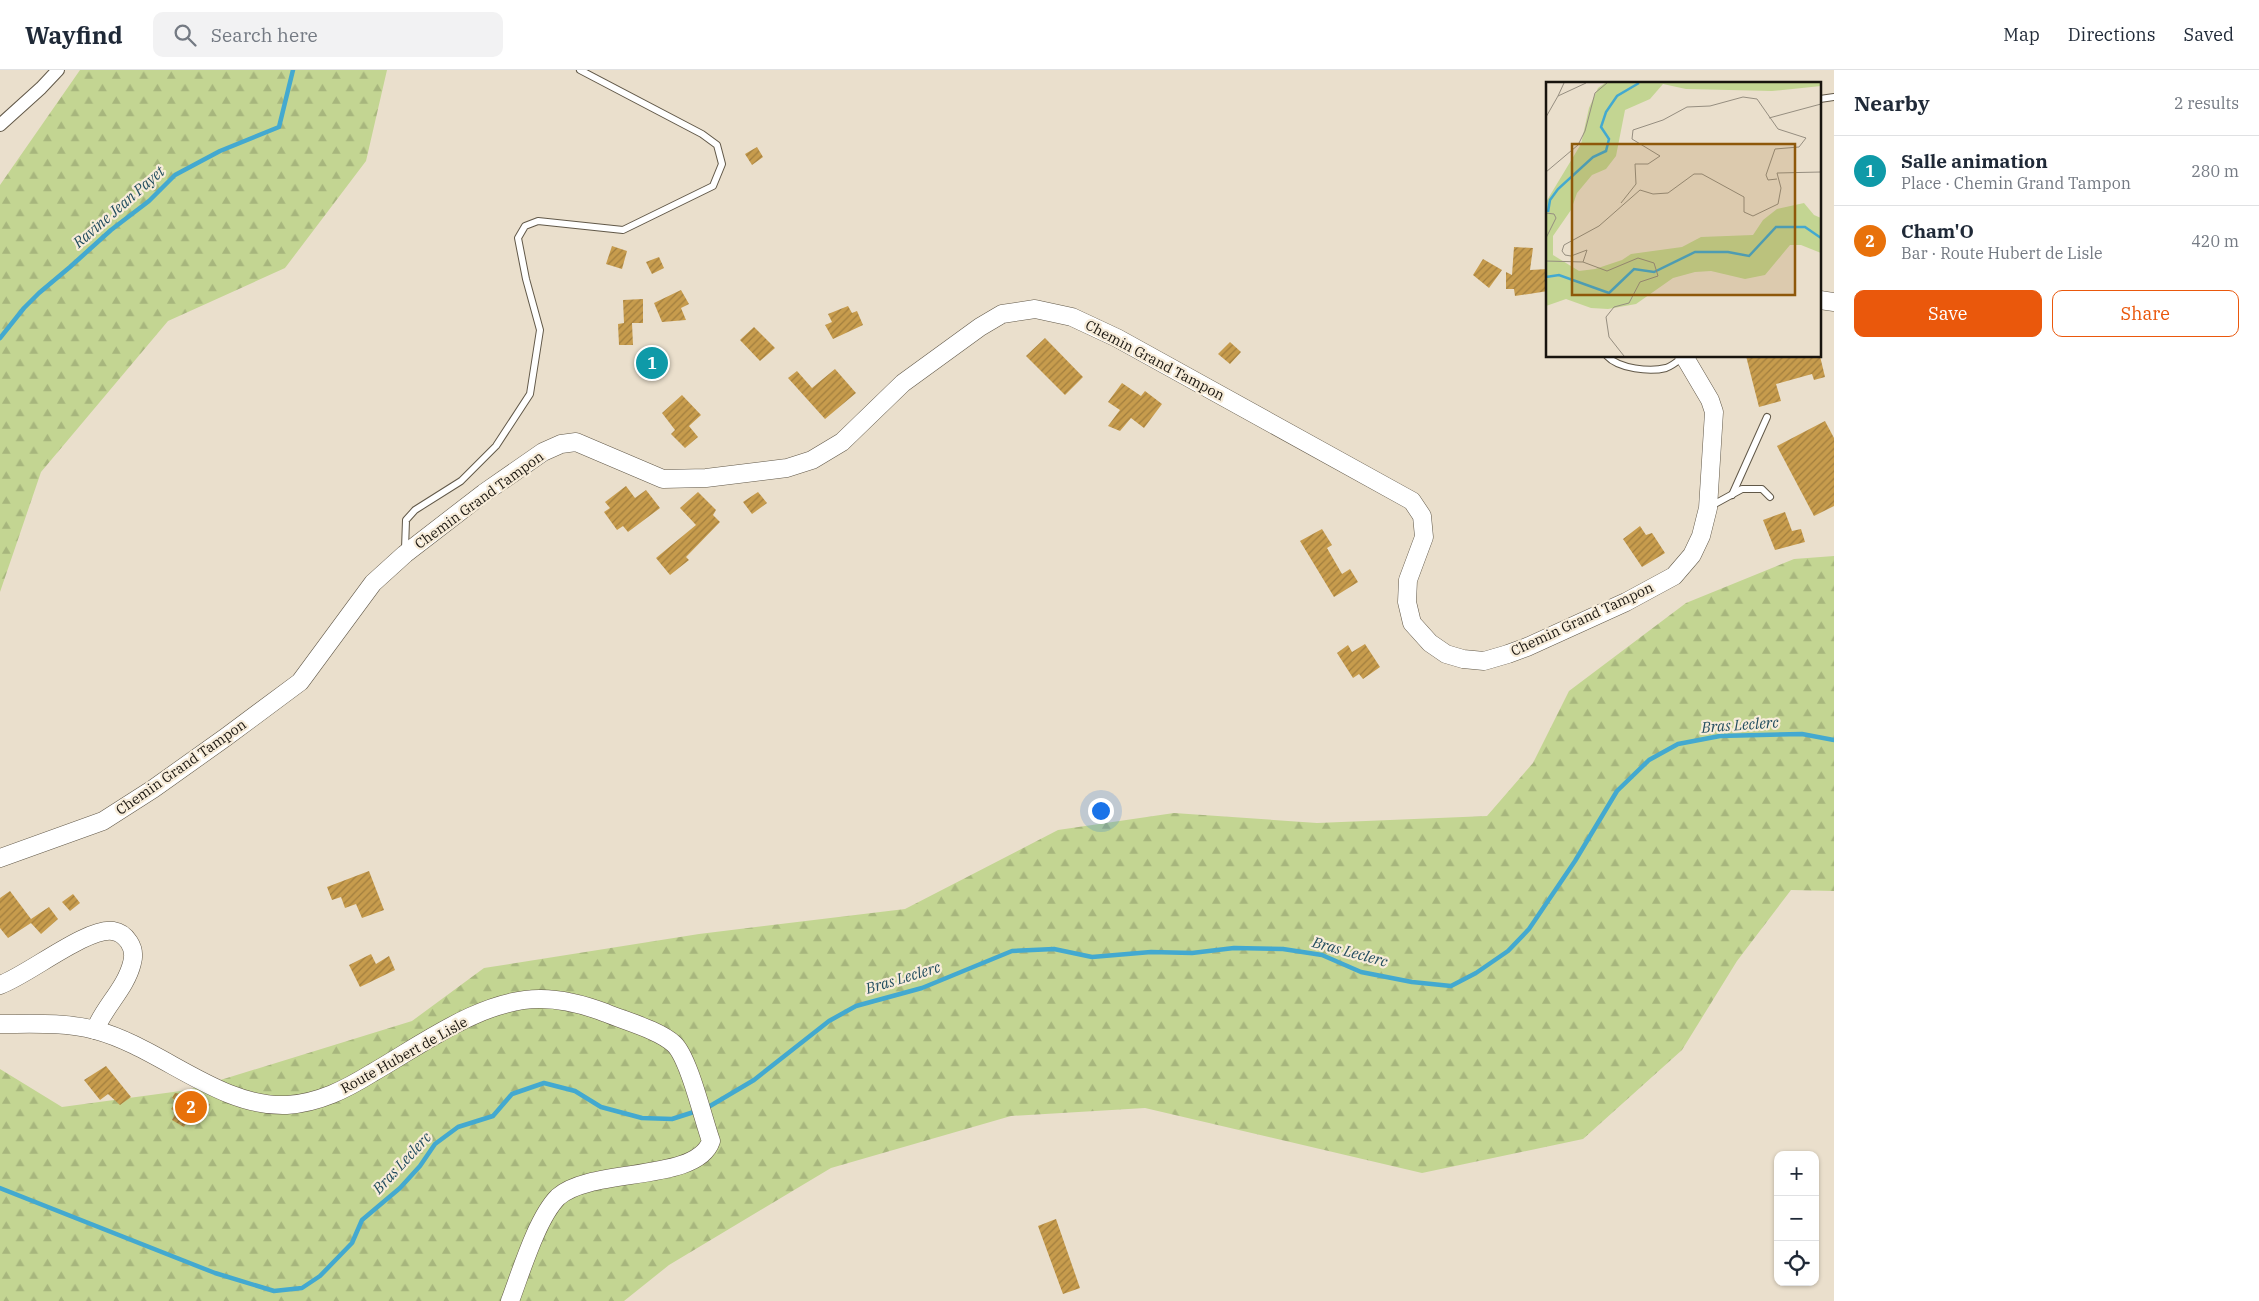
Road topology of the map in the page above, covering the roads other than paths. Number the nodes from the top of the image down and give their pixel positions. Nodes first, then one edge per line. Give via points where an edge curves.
1 (58, 70) edge
2 (580, 70) edge
3 (0, 125) edge
4 (1609, 358) edge
5 (1681, 358) edge
6 (1685, 358) edge
7 (1766, 417) dead end
8 (1732, 495) junction
9 (1770, 497) dead end
10 (1708, 508) junction
11 (405, 554) junction
12 (0, 858) edge
13 (0, 985) edge
14 (0, 1024) edge
15 (95, 1030) junction
16 (510, 1301) edge

1 - 3 street
2 - 11 lane via 702,134 717,145 722,164 713,186 623,230 538,221 525,226 520,232 518,238 526,279 540,330 530,394 496,446 462,481 415,510 406,520
4 - 5 lane via 1612,362 1646,370 1668,368
6 - 10 main road, Chemin Grand Tampon via 1714,412
7 - 8 lane
8 - 9 lane via 1742,489 1762,489
8 - 10 lane
10 - 11 main road, Chemin Grand Tampon via 1692,555 1674,576 1626,602 1527,647 1484,661 1446,654 1430,644 1412,623 1407,602 1408,580 1424,537 1422,516 1412,501 1117,338 1072,316 1035,309 1002,314 980,326 903,383 842,442 812,460 787,468 706,478 663,479 576,442 561,444 543,452 484,493
11 - 12 main road, Chemin Grand Tampon via 373,583 300,682 153,789 103,821
13 - 15 main road via 94,935 112,931 121,934 130,944 133,962
14 - 15 main road, Route Hubert de Lisle
15 - 16 main road, Route Hubert de Lisle via 135,1046 222,1091 254,1101 286,1105 314,1101 346,1089 459,1023 500,1005 540,999 572,1002 660,1035 674,1044 685,1062 711,1141 708,1149 698,1157 655,1172 573,1187 558,1198 547,1212

